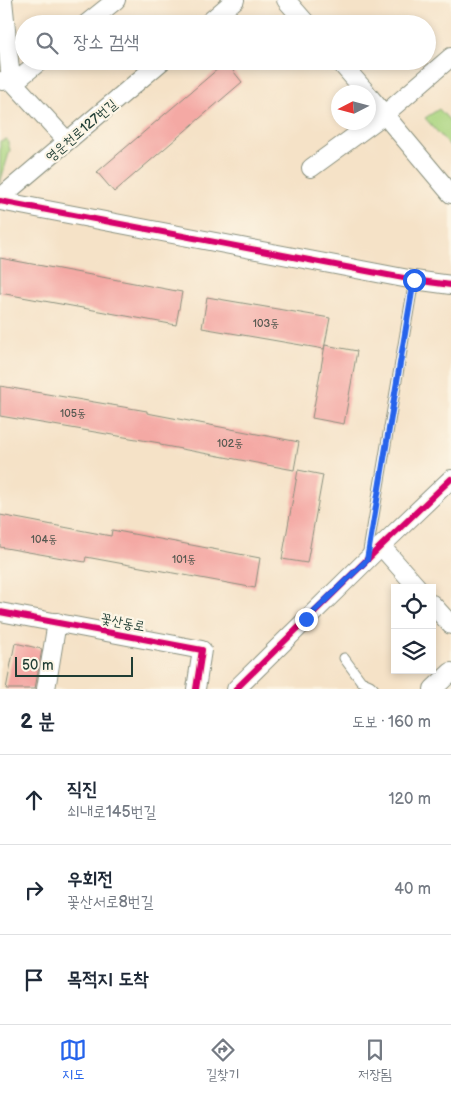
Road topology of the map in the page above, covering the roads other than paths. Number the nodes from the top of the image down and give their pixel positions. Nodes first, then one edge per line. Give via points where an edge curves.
1 (3, 0) edge
2 (116, 0) edge
3 (235, 0) edge
4 (286, 0) edge
5 (97, 15) edge
6 (218, 15) edge
7 (299, 15) edge
8 (451, 57) edge
9 (29, 70) edge
10 (151, 70) edge
11 (347, 70) edge
12 (436, 70) edge
13 (436, 70) edge
14 (6, 80) edge
15 (359, 85) edge
16 (376, 104) edge
17 (385, 114) junction
18 (67, 141) junction
19 (311, 168) dead end
20 (451, 194) edge
21 (0, 199) edge
22 (414, 280) junction
23 (451, 285) edge
24 (451, 479) edge
25 (381, 546) junction
26 (367, 560) junction
27 (414, 584) edge
28 (436, 608) edge
29 (0, 612) edge
30 (57, 622) junction
31 (451, 625) edge
32 (344, 658) dead end
33 (451, 672) edge
34 (46, 689) edge
35 (196, 689) edge
36 (236, 689) edge
37 (374, 689) edge
38 (433, 689) edge

1 - 14 street
2 - 5 street
3 - 6 street
4 - 7 street
8 - 13 street
9 - 14 street via 18,79
10 - 18 street, 영운천로127번길
11 - 15 street
12 - 17 street
14 - 18 street
16 - 17 street
17 - 19 street
17 - 20 street
18 - 21 street, 영운천로127번길
21 - 22 street
22 - 23 street
22 - 26 lane
24 - 25 street
25 - 26 street
25 - 27 street
26 - 36 street
28 - 31 street
29 - 30 street, 꽃산동로
30 - 34 street
30 - 35 street, 꽃산동로 via 202,650
32 - 37 lane
33 - 38 street

